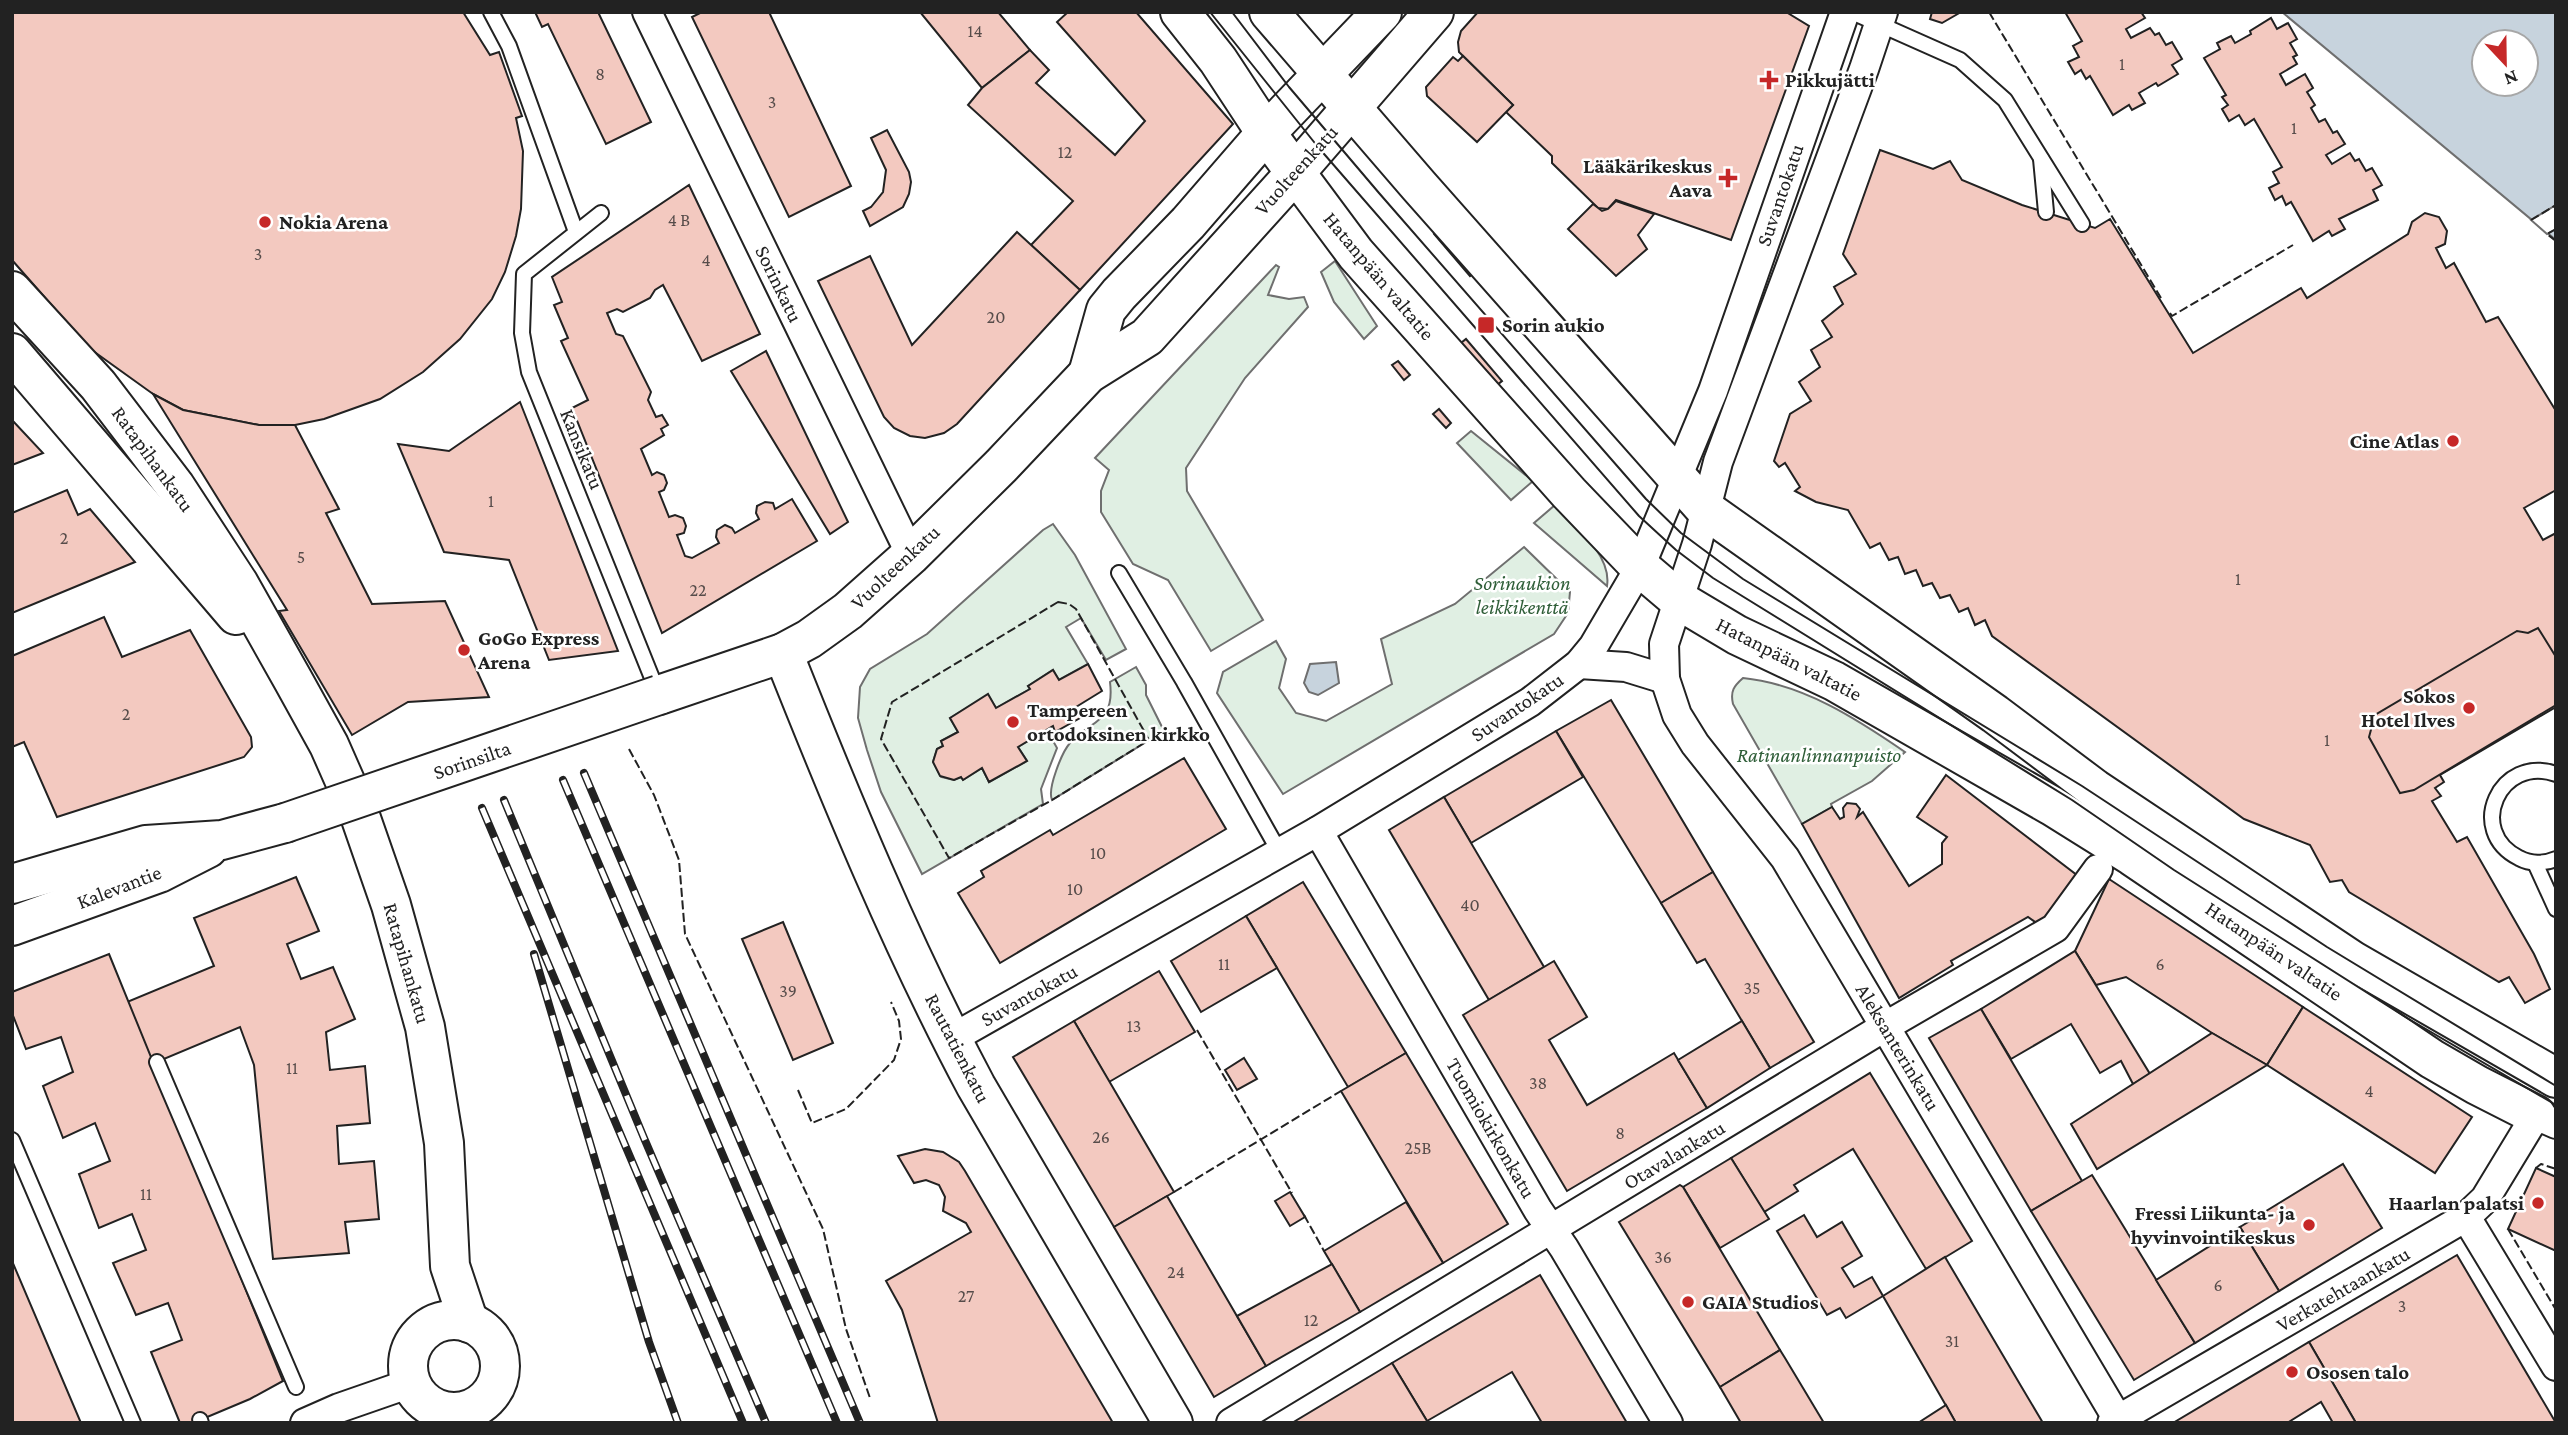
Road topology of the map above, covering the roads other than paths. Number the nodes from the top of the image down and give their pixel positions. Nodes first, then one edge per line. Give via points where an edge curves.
1 (491, 12) edge
2 (647, 12) edge
3 (1180, 12) edge
4 (1269, 12) edge
5 (1382, 12) edge
6 (1434, 12) edge
7 (1845, 12) edge
8 (1852, 12) edge
9 (1881, 18) edge
10 (1323, 75) junction
11 (1352, 109) junction
12 (1266, 133) junction
13 (2041, 155) junction
14 (1295, 173) junction
15 (2046, 212) dead end
16 (601, 213) dead end
17 (2082, 224) dead end
18 (576, 232) junction
19 (12, 291) edge
20 (12, 353) edge
21 (1087, 374) junction
22 (1676, 476) junction
23 (1706, 510) junction
24 (911, 555) junction
25 (1640, 567) junction
26 (1119, 573) dead end
27 (1680, 601) junction
28 (783, 653) junction
29 (1579, 664) junction
30 (1665, 679) junction
31 (293, 680) junction
32 (659, 695) junction
33 (2556, 774) edge
34 (285, 823) joint
35 (1318, 831) junction
36 (222, 840) junction
37 (1280, 853) junction
38 (2556, 859) edge
39 (2535, 863) junction
40 (2098, 869) dead end
41 (12, 884) edge
42 (2556, 909) edge
43 (12, 926) edge
44 (1886, 1026) junction
45 (951, 1039) junction
46 (157, 1062) dead end
47 (2550, 1098) edge
48 (12, 1140) edge
49 (2466, 1217) junction
50 (1552, 1230) junction
51 (450, 1266) junction
52 (469, 1323) junction
53 (431, 1326) junction
54 (2556, 1366) edge
55 (411, 1383) junction
56 (296, 1387) dead end
57 (473, 1414) edge
58 (2117, 1422) edge
59 (133, 1423) edge
60 (305, 1423) edge
61 (1173, 1423) edge
62 (1231, 1423) edge
63 (1668, 1423) edge

1 - 18 lane via 509,46
2 - 24 street, Sorinkatu
3 - 12 main road, Hatanpään valtatie
4 - 10 main road, Hatanpään valtatie
5 - 10 main road, Vuolteenkatu
6 - 11 main road, Vuolteenkatu
7 - 22 street, Suvantokatu via 1713,391
8 - 9 lane
9 - 13 lane via 1960,60 2005,100
9 - 23 street, Suvantokatu via 1718,462
10 - 11 main road, Hatanpään valtatie
10 - 12 main road, Vuolteenkatu
11 - 14 main road, Vuolteenkatu
11 - 22 main road, Hatanpään valtatie
12 - 14 main road, Hatanpään valtatie
12 - 21 main road, Vuolteenkatu via 1106,310
13 - 15 lane
13 - 17 lane
14 - 21 main road, Vuolteenkatu via 1147,337
14 - 25 main road, Hatanpään valtatie via 1356,254
16 - 18 lane, Kansikatu
18 - 32 lane, Kansikatu via 524,274 522,333 529,372
19 - 31 main road, Ratapihankatu via 98,385 175,486 239,584
20 - 31 main road, Ratapihankatu
21 - 24 main road, Vuolteenkatu
22 - 23 main road, Hatanpään valtatie
22 - 25 street, Suvantokatu
23 - 27 street, Suvantokatu
23 - 47 main road, Hatanpään valtatie via 2095,789
24 - 28 main road, Vuolteenkatu via 848,611
25 - 27 main road, Hatanpään valtatie
25 - 29 street, Suvantokatu via 1594,647
26 - 37 lane
27 - 30 street, Aleksanterinkatu via 1664,644
27 - 47 main road, Hatanpään valtatie via 1737,635 1834,681 2052,806 2477,1085
28 - 32 main road, Vuolteenkatu
28 - 45 main road, Rautatienkatu
29 - 30 street via 1626,667
29 - 35 street, Suvantokatu via 1530,702
30 - 44 street, Aleksanterinkatu via 1677,715 1695,744 1785,858
31 - 51 main road, Ratapihankatu via 359,813 414,981 444,1143
32 - 34 main road, Sorinsilta, bridge
33 - 39 lane via 2537,771 2508,781 2492,809 2498,840 2508,852
34 - 36 main road, Kalevantie
35 - 37 street, Suvantokatu
35 - 50 street, Tuomiokirkonkatu
36 - 41 main road, Kalevantie via 146,845
36 - 43 main road, Kalevantie via 159,873
37 - 45 street, Suvantokatu
38 - 39 lane
39 - 42 lane
40 - 44 street, Otavalankatu via 2055,928
44 - 50 street, Otavalankatu
44 - 58 street, Aleksanterinkatu
45 - 61 main road, Rautatienkatu
46 - 56 lane
47 - 49 street, Verkatehtaankatu via 2485,1199
48 - 59 lane
49 - 54 street
49 - 58 street, Verkatehtaankatu
50 - 62 street, Otavalankatu
50 - 63 street, Tuomiokirkonkatu
51 - 52 main road, Ratapihankatu
51 - 53 main road, Ratapihankatu
52 - 53 main road
52 - 57 main road via 488,1335 499,1356 494,1389
53 - 55 main road via 421,1334 409,1357
55 - 57 main road via 432,1406
55 - 60 street

